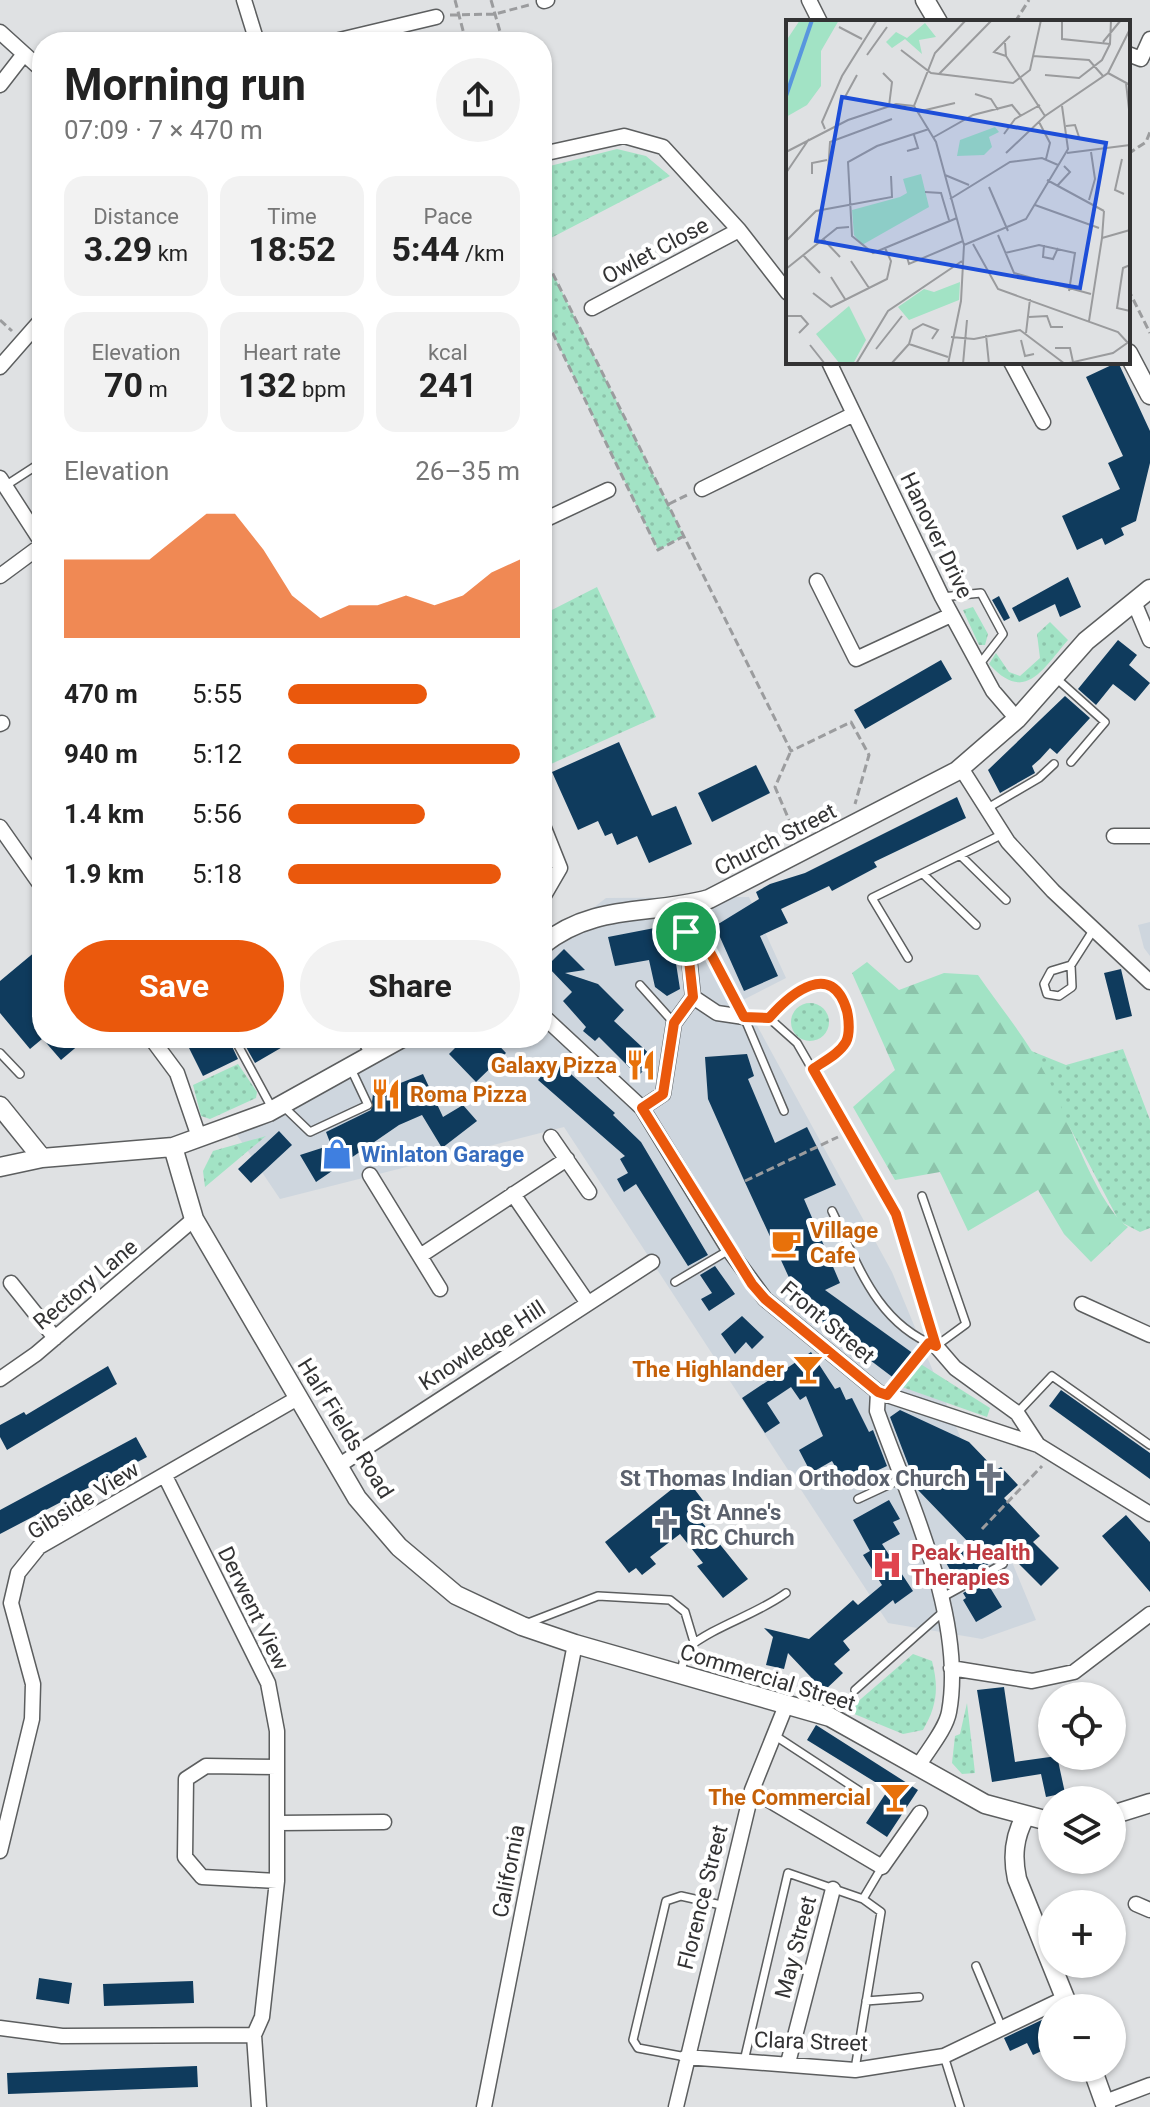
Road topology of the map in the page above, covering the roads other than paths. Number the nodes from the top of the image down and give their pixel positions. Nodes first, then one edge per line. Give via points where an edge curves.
1 (244, 0) edge
2 (809, 0) edge
3 (925, 0) edge
4 (436, 17) road end
5 (819, 20) edge
6 (937, 20) edge
7 (0, 32) edge
8 (254, 32) edge
9 (373, 32) edge
10 (1150, 39) edge
11 (24, 54) junction
12 (1130, 55) edge
13 (32, 61) edge
14 (0, 85) edge
15 (552, 152) edge
16 (739, 230) junction
17 (786, 290) edge
18 (592, 308) dead end
19 (32, 330) edge
20 (1130, 356) edge
21 (830, 364) edge
22 (1012, 364) edge
23 (0, 367) edge
24 (1146, 377) edge
25 (1150, 395) edge
26 (854, 414) junction
27 (1043, 422) dead end
28 (32, 467) edge
29 (3, 482) edge
30 (702, 489) road end
31 (608, 490) dead end
32 (552, 516) edge
33 (32, 528) edge
34 (32, 552) edge
35 (0, 576) edge
36 (817, 581) dead end
37 (1150, 589) edge
38 (942, 597) junction
39 (1134, 602) junction
40 (951, 615) junction
41 (1150, 640) edge
42 (979, 665) junction
43 (1054, 677) junction
44 (1017, 719) junction
45 (967, 762) junction
46 (1071, 762) dead end
47 (1054, 764) dead end
48 (986, 809) junction
49 (0, 827) edge
50 (1001, 835) junction
51 (1114, 836) dead end
52 (1150, 836) edge
53 (552, 848) edge
54 (961, 856) junction
55 (32, 873) edge
56 (923, 874) junction
57 (552, 882) edge
58 (1006, 900) dead end
59 (684, 907) junction
60 (976, 925) dead end
61 (1095, 927) junction
62 (686, 932) junction
63 (552, 940) edge
64 (908, 958) dead end
65 (1071, 965) junction
66 (1144, 967) edge
67 (1150, 982) edge
68 (640, 985) dead end
69 (693, 997) junction
70 (744, 1017) junction
71 (769, 1018) junction
72 (674, 1023) junction
73 (552, 1027) edge
74 (158, 1048) edge
75 (240, 1048) edge
76 (366, 1048) edge
77 (0, 1053) edge
78 (350, 1067) junction
79 (813, 1069) junction
80 (20, 1074) dead end
81 (0, 1106) edge
82 (277, 1107) junction
83 (642, 1108) junction
84 (784, 1111) dead end
85 (199, 1137) junction
86 (551, 1137) dead end
87 (173, 1147) junction
88 (42, 1158) junction
89 (567, 1159) junction
90 (0, 1167) edge
91 (370, 1175) dead end
92 (589, 1192) dead end
93 (513, 1194) junction
94 (922, 1196) dead end
95 (832, 1211) dead end
96 (194, 1219) junction
97 (729, 1250) junction
98 (420, 1256) junction
99 (652, 1262) dead end
100 (675, 1282) dead end
101 (11, 1283) dead end
102 (440, 1289) dead end
103 (587, 1302) junction
104 (1082, 1304) dead end
105 (1150, 1335) edge
106 (55, 1338) junction
107 (932, 1344) junction
108 (0, 1379) edge
109 (883, 1394) junction
110 (296, 1399) junction
111 (1017, 1413) junction
112 (1038, 1445) junction
113 (1150, 1445) edge
114 (338, 1466) junction
115 (165, 1476) junction
116 (901, 1479) junction
117 (858, 1499) dead end
118 (1150, 1514) edge
119 (1003, 1564) dead end
120 (786, 1593) dead end
121 (942, 1605) junction
122 (1150, 1614) edge
123 (522, 1626) junction
124 (694, 1642) junction
125 (575, 1644) junction
126 (951, 1668) junction
127 (681, 1674) junction
128 (855, 1690) dead end
129 (787, 1703) junction
130 (774, 1735) junction
131 (919, 1765) junction
132 (277, 1767) junction
133 (752, 1790) junction
134 (864, 1794) dead end
135 (1150, 1803) edge
136 (1126, 1811) edge
137 (920, 1813) dead end
138 (1025, 1817) junction
139 (1038, 1819) edge
140 (384, 1822) dead end
141 (279, 1823) junction
142 (0, 1851) edge
143 (882, 1867) junction
144 (277, 1881) junction
145 (833, 1889) junction
146 (863, 1899) junction
147 (721, 1905) junction
148 (976, 1966) dead end
149 (1063, 1994) edge
150 (919, 1997) dead end
151 (866, 2001) junction
152 (1038, 2014) edge
153 (0, 2028) edge
154 (1002, 2028) junction
155 (254, 2035) junction
156 (944, 2056) junction
157 (686, 2057) junction
158 (744, 2061) junction
159 (788, 2063) junction
160 (855, 2070) junction
161 (1097, 2082) edge
162 (1150, 2085) edge
163 (1106, 2104) edge
164 (259, 2107) edge
165 (484, 2107) edge
166 (676, 2107) edge
167 (684, 2107) edge
168 (960, 2107) edge

1 - 8 street
2 - 5 street
3 - 6 street
4 - 9 street
7 - 11 street
10 - 12 street via 1141,59
11 - 13 street
11 - 14 street
15 - 16 street via 624,136 650,141 663,147
16 - 17 street
16 - 18 street, Owlet Close
19 - 23 street
20 - 24 street
21 - 26 street, Hanover Drive
22 - 27 street
24 - 25 street
26 - 30 street
26 - 38 street, Hanover Drive
28 - 29 lane
29 - 33 street
31 - 32 street
34 - 35 street
36 - 40 street via 856,659
37 - 39 street, Church Street
38 - 40 street, Hanover Drive
38 - 42 lane via 981,593 1003,634
39 - 41 street
39 - 43 street, Church Street via 1086,641
40 - 42 street, Hanover Drive
42 - 44 street, Hanover Drive
43 - 44 street, Church Street
43 - 46 lane via 1105,722
44 - 45 street, Church Street
45 - 48 street
45 - 59 street, Church Street via 848,829
47 - 48 lane
48 - 50 street
49 - 55 street
50 - 54 lane
50 - 61 street
51 - 52 street
53 - 57 street via 560,868
54 - 56 lane
54 - 58 lane
56 - 60 lane
56 - 64 lane via 872,898
59 - 62 street
59 - 63 street, Church Street via 602,914
61 - 65 lane
61 - 66 street
62 - 69 street
62 - 70 lane via 702,937
65 - 65 lane via 1072,987 1059,996 1047,994 1044,984 1051,971
66 - 67 street
68 - 72 lane
69 - 70 street via 717,1013
69 - 72 street
70 - 71 lane
70 - 84 lane
71 - 79 lane via 797,1043
71 - 79 lane via 805,987 833,987 846,1009 848,1040
72 - 83 street via 663,1094
73 - 83 street, Front Street
74 - 85 street via 177,1073
75 - 82 lane
76 - 78 street
77 - 80 lane
78 - 82 street
78 - 82 lane via 368,1105 310,1132
79 - 107 lane via 896,1214
81 - 88 street
82 - 85 street
83 - 97 street, Front Street
85 - 87 street
86 - 89 street
87 - 88 street
87 - 96 street, Half Fields Road
88 - 90 street
89 - 92 street
89 - 93 street
91 - 98 street
93 - 98 street
93 - 103 street
94 - 107 lane via 966,1324
95 - 107 lane via 876,1301 912,1337
96 - 106 street, Rectory Lane
96 - 110 street, Half Fields Road
97 - 100 lane
97 - 109 street, Front Street via 765,1299
98 - 102 street
99 - 103 street, Knowledge Hill
101 - 106 street
103 - 114 street, Knowledge Hill
104 - 105 street
106 - 108 street, Rectory Lane
107 - 111 street via 955,1368
109 - 112 street
109 - 116 street, Front Street via 877,1411
110 - 114 street, Half Fields Road
110 - 115 street, Gibside View
111 - 112 street
111 - 113 lane via 1052,1376
112 - 118 street
114 - 123 street, Half Fields Road via 357,1498 399,1547 456,1595
115 - 132 street, Derwent View via 268,1683
115 - 142 street, Gibside View via 39,1547 18,1573 11,1603 33,1684 32,1719
116 - 117 lane
116 - 121 street, Front Street
119 - 121 lane
120 - 124 lane via 757,1614 731,1619
121 - 126 street, Front Street
121 - 128 lane
122 - 126 street via 1074,1672 1032,1681
123 - 124 lane via 598,1596 670,1600 685,1612
123 - 125 street, Half Fields Road
124 - 127 lane via 686,1649
125 - 127 street, Commercial Street
125 - 165 street, California
126 - 131 street, Front Street via 949,1715
127 - 129 street, Commercial Street
129 - 130 street, Florence Street
129 - 131 street, Commercial Street via 830,1717
130 - 133 street, Florence Street
130 - 134 lane
131 - 138 street, Commercial Street via 985,1804
132 - 141 street, Derwent View
132 - 144 street via 206,1766 186,1779 185,1857 202,1877
133 - 143 street
133 - 147 street, Florence Street
135 - 136 street
137 - 143 street
138 - 139 street, Commercial Street
138 - 149 street via 1015,1842 1017,1879
140 - 141 street
141 - 144 street, Derwent View
143 - 146 lane
144 - 155 street, Derwent View via 262,2017
145 - 146 lane
145 - 158 lane via 788,1873
145 - 159 street, May Street
146 - 151 lane via 881,1912
147 - 157 street, Florence Street
147 - 157 lane via 681,1896 666,1901 633,2040 638,2048
148 - 154 lane
150 - 151 lane
151 - 160 lane
152 - 154 street, Clara Street
153 - 155 street via 62,2036
154 - 156 street, Clara Street
155 - 164 street, Derwent View
156 - 160 street, Clara Street
156 - 168 lane
157 - 158 street, Clara Street
157 - 166 street, Florence Street
158 - 159 street, Clara Street
159 - 160 street, Clara Street
161 - 163 street
162 - 163 street
166 - 167 lane

